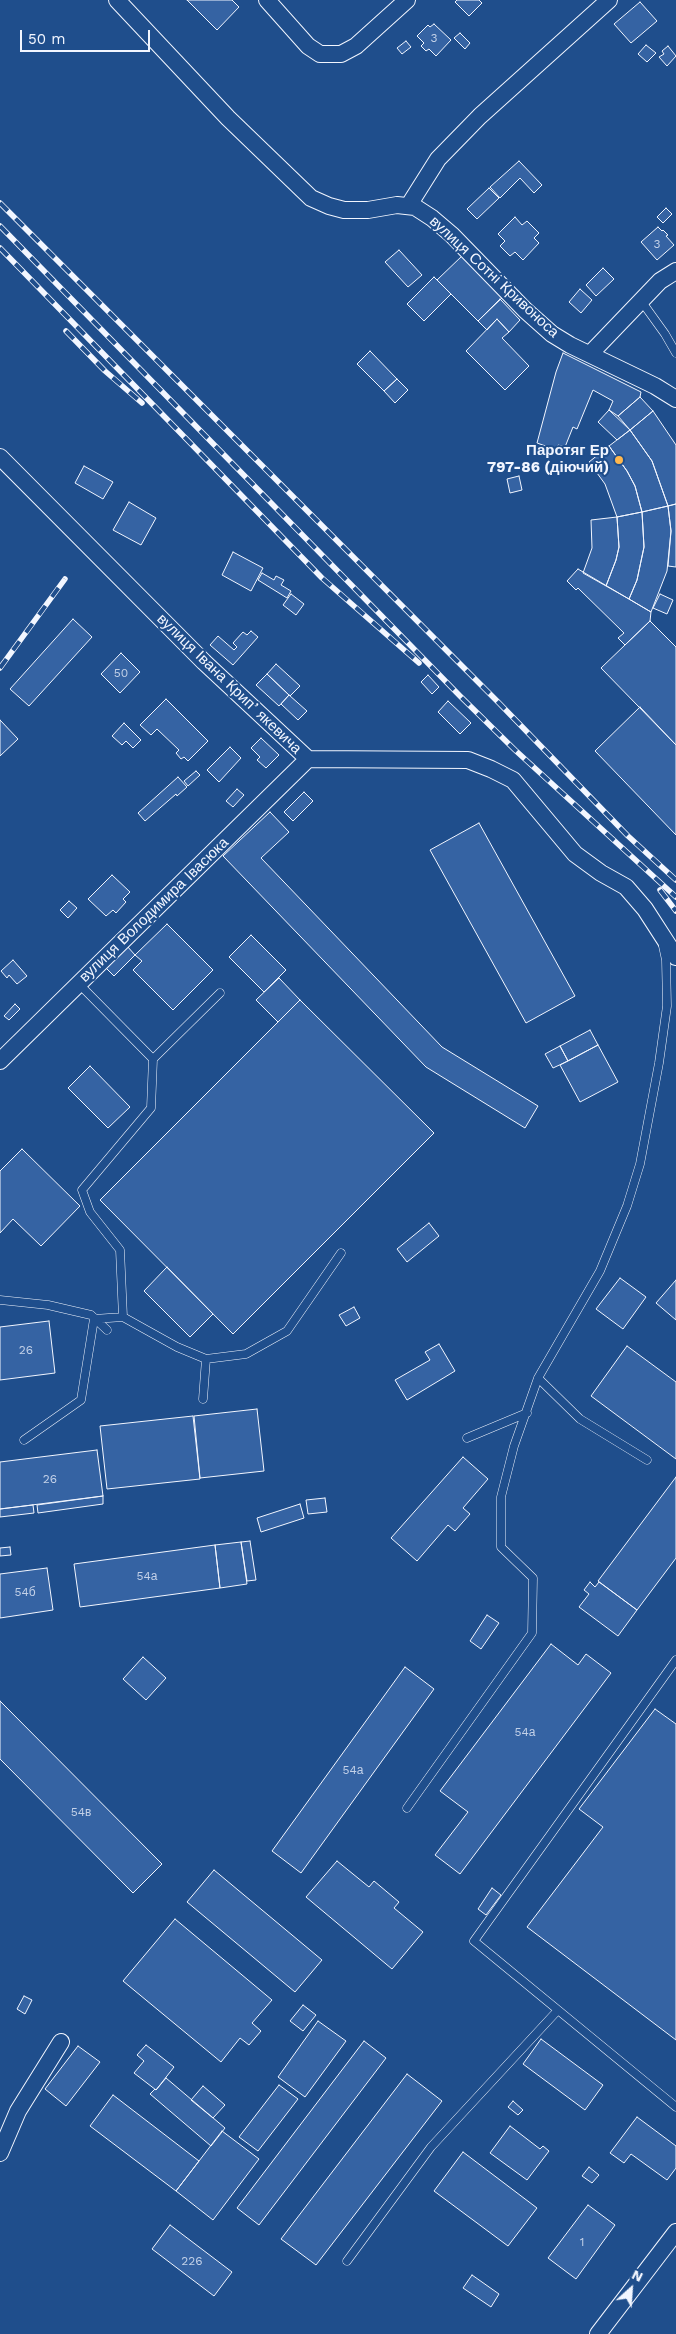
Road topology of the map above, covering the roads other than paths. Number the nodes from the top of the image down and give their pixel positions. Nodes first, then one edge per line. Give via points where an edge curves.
1 (117, 0) edge
2 (267, 0) edge
3 (407, 0) edge
4 (609, 0) edge
5 (409, 205) junction
6 (676, 271) edge
7 (642, 302) junction
8 (676, 353) edge
9 (590, 354) junction
10 (676, 399) edge
11 (0, 457) edge
12 (308, 759) junction
13 (660, 934) junction
14 (676, 957) edge
15 (79, 984) junction
16 (220, 993) dead end
17 (153, 1059) junction
18 (0, 1061) edge
19 (341, 1253) dead end
20 (0, 1300) edge
21 (122, 1317) junction
22 (95, 1319) junction
23 (108, 1330) dead end
24 (206, 1359) junction
25 (538, 1378) junction
26 (203, 1399) dead end
27 (528, 1413) junction
28 (467, 1438) dead end
29 (24, 1440) dead end
30 (647, 1460) dead end
31 (676, 1660) edge
32 (406, 1808) dead end
33 (558, 2010) junction
34 (61, 2042) dead end
35 (674, 2102) edge
36 (0, 2153) edge
37 (676, 2232) edge
38 (347, 2261) dead end
39 (598, 2334) edge

1 - 5 street via 228,118 311,198 329,206 355,210
2 - 3 street via 308,46 320,54 341,54 356,46
4 - 5 street via 474,122 438,159
5 - 9 street, вулиця Сотні Кривоноса via 452,235 540,324 561,340
6 - 7 street via 660,281
7 - 8 lane
7 - 9 street
9 - 10 street, вулиця Сотні Кривоноса
11 - 12 street, вулиця Івана Крипʼякевича via 204,662
12 - 13 street, вулиця Івана Крипʼякевича via 468,760 491,768 513,780 574,854 626,887
12 - 15 street, вулиця Володимира Івасюка
13 - 14 street, вулиця Івана Крипʼякевича
13 - 25 lane via 666,960 667,1006 660,1063 640,1164 627,1206 600,1271
15 - 17 lane
15 - 18 street, вулиця Володимира Івасюка
16 - 17 lane
17 - 21 lane via 151,1108 82,1190 90,1212 120,1250
19 - 24 lane via 287,1331 246,1354
20 - 22 lane via 48,1305 91,1315
21 - 22 lane
21 - 24 lane
22 - 23 lane
22 - 29 lane via 80,1400
24 - 26 lane
25 - 27 lane
25 - 30 lane via 580,1419
27 - 28 lane
27 - 32 lane via 514,1446 501,1498 501,1547 533,1578 532,1633
31 - 33 lane via 474,1941
33 - 35 lane
33 - 38 lane via 430,2147
34 - 36 street via 18,2111
37 - 39 street

